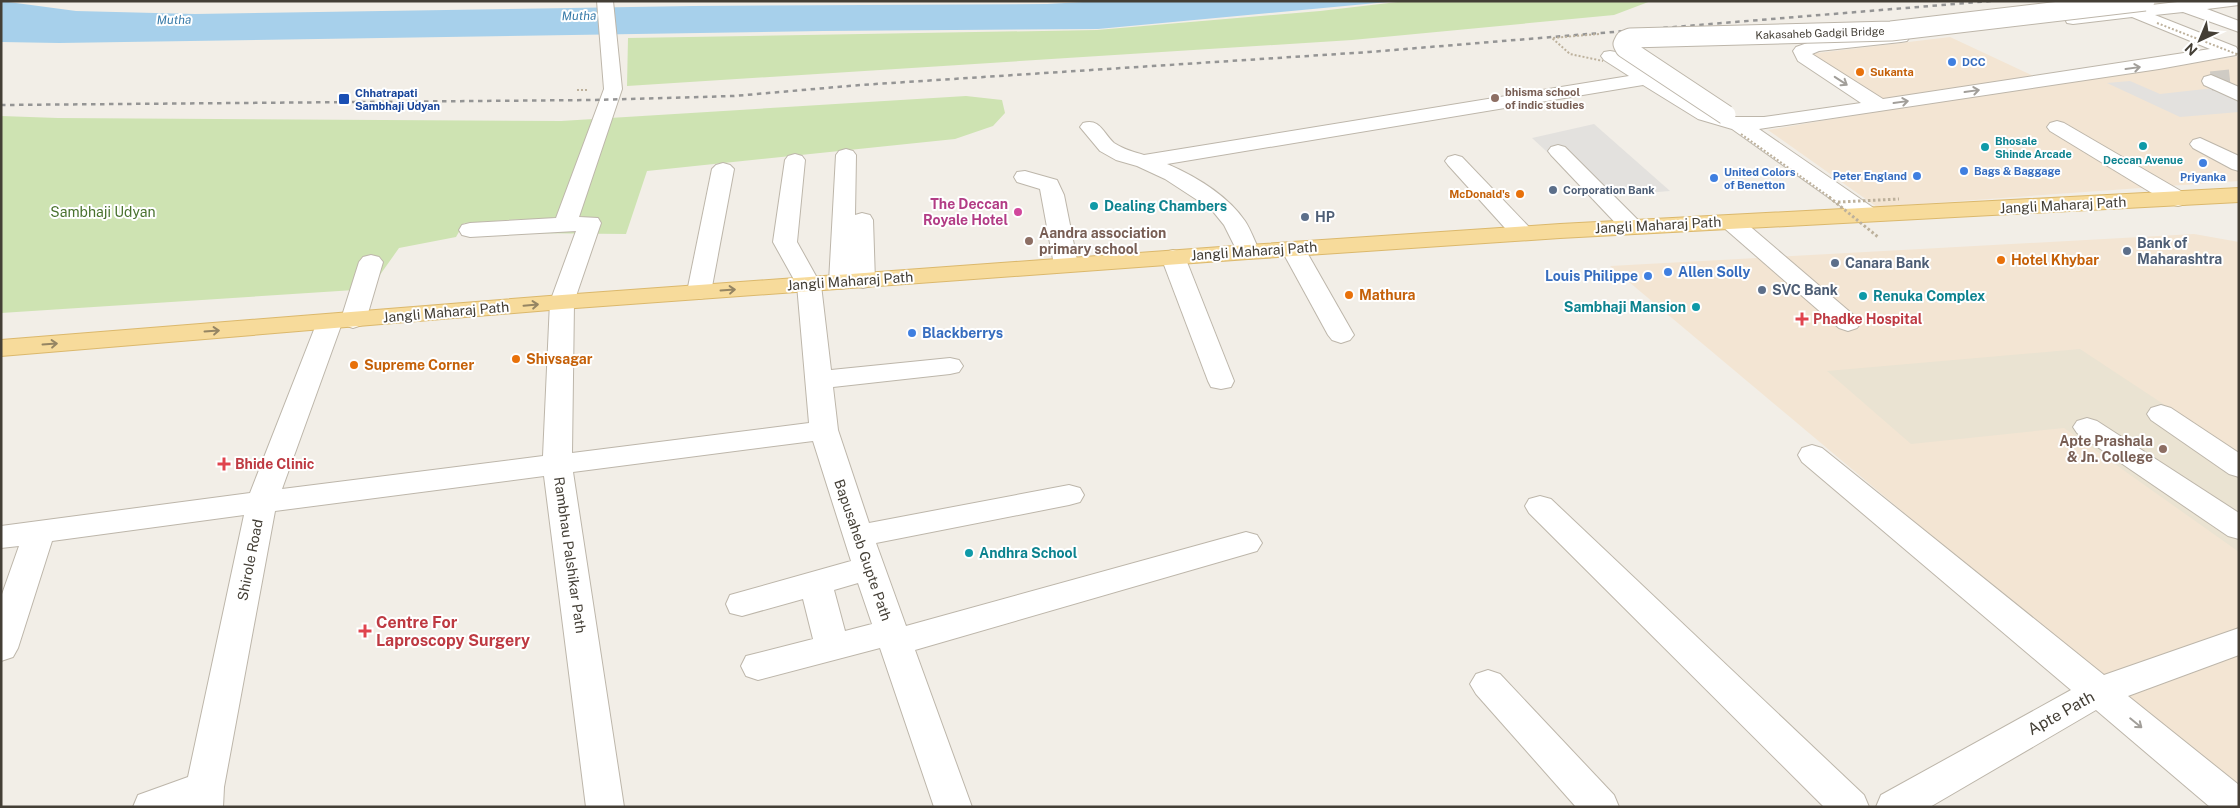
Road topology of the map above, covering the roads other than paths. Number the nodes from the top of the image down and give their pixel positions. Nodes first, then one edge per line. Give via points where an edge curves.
1 (605, 1) edge
2 (2108, 1) edge
3 (2233, 1) edge
4 (2184, 6) junction
5 (2139, 7) edge
6 (2239, 27) edge
7 (2236, 53) edge
8 (1610, 56) dead end
9 (2098, 73) junction
10 (1645, 79) junction
11 (2211, 81) dead end
12 (2118, 82) dead end
13 (2239, 96) edge
14 (1878, 105) junction
15 (1733, 120) junction
16 (1090, 127) dead end
17 (2057, 127) dead end
18 (2200, 144) dead end
19 (1558, 151) dead end
20 (846, 155) dead end
21 (795, 160) dead end
22 (1144, 161) junction
23 (1455, 161) dead end
24 (2239, 165) edge
25 (723, 169) dead end
26 (1025, 177) dead end
27 (864, 192) dead end
28 (2239, 195) edge
29 (2178, 199) junction
30 (1867, 214) junction
31 (1731, 222) junction
32 (565, 224) junction
33 (1632, 227) junction
34 (470, 230) dead end
35 (1522, 233) junction
36 (1293, 249) junction
37 (1248, 252) junction
38 (1174, 257) junction
39 (372, 262) dead end
40 (1066, 265) junction
41 (852, 281) junction
42 (809, 285) junction
43 (699, 292) junction
44 (562, 302) junction
45 (341, 321) junction
46 (1848, 323) dead end
47 (1341, 335) dead end
48 (1, 348) edge
49 (950, 366) dead end
50 (818, 380) junction
51 (1221, 381) dead end
52 (2161, 414) dead end
53 (2087, 427) dead end
54 (824, 430) junction
55 (1812, 455) dead end
56 (557, 464) junction
57 (2239, 467) edge
58 (1069, 495) dead end
59 (262, 502) junction
60 (1540, 506) dead end
61 (2239, 528) edge
62 (39, 532) junction
63 (858, 536) junction
64 (1, 537) edge
65 (1246, 543) dead end
66 (869, 568) junction
67 (816, 584) junction
68 (742, 604) dead end
69 (893, 637) junction
70 (2239, 641) edge
71 (832, 647) junction
72 (1, 648) edge
73 (758, 666) dead end
74 (1488, 684) dead end
75 (2098, 692) junction
76 (205, 797) edge
77 (1913, 803) edge
78 (152, 807) edge
79 (605, 807) edge
80 (953, 807) edge
81 (1600, 807) edge
82 (1850, 807) edge
83 (2238, 807) edge

1 - 32 street via 613,89
2 - 5 street
3 - 4 street
4 - 5 street
4 - 6 street
5 - 7 street
5 -> 14 street via 1816,46 1802,52 1804,57
5 - 15 street, Kakasaheb Gadgil Bridge, bridge via 1890,31 1625,40 1625,48
9 -> 7 street
8 - 10 street
9 - 12 street
14 -> 9 street
10 - 15 street via 1710,118 1728,124
10 - 22 street
11 - 13 street
14 - 15 street via 1764,123
15 - 30 street
16 - 22 street via 1107,147 1123,156
17 - 29 street
18 - 24 street
19 - 33 street
20 - 41 street
21 - 42 street via 785,242
22 - 37 street via 1173,174 1219,204 1235,223
23 - 35 street
25 - 43 street
26 - 40 street via 1049,184
27 - 41 street
28 - 29 main road, Jangli Maharaj Path
29 - 30 main road, Jangli Maharaj Path
30 - 31 main road, Jangli Maharaj Path
31 - 33 main road, Jangli Maharaj Path
31 - 46 street
32 - 34 street
32 - 44 street, Rambhau Palshikar Path via 590,223
33 - 35 main road, Jangli Maharaj Path
35 - 36 main road, Jangli Maharaj Path
36 - 37 main road, Jangli Maharaj Path
36 - 47 street
37 - 38 main road, Jangli Maharaj Path
38 - 40 main road, Jangli Maharaj Path
38 - 51 street
39 - 45 street, Shirole Road
40 - 41 main road, Jangli Maharaj Path
41 - 42 main road, Jangli Maharaj Path
43 -> 42 main road, Jangli Maharaj Path
42 - 50 street, Bapusaheb Gupte Path
43 - 44 main road, Jangli Maharaj Path
45 -> 44 main road, Jangli Maharaj Path
44 - 56 street, Rambhau Palshikar Path
48 -> 45 main road, Jangli Maharaj Path
45 - 59 street, Shirole Road
49 - 50 street
50 - 54 street, Bapusaheb Gupte Path
52 - 57 street
53 - 61 street
54 - 56 street
54 - 63 street, Bapusaheb Gupte Path
55 - 75 street
56 - 59 street
56 - 79 street, Rambhau Palshikar Path
58 - 63 street
59 - 62 street
59 - 76 street, Shirole Road
60 - 82 street
62 - 64 street
62 - 72 street
63 - 66 street, Bapusaheb Gupte Path
65 - 69 street
66 - 67 street
66 - 69 street, Bapusaheb Gupte Path
67 - 68 street
67 - 71 street
69 - 71 street
69 - 80 street, Bapusaheb Gupte Path
70 - 75 street, Apte Path
71 - 73 street
74 - 81 street
75 - 77 street, Apte Path
75 -> 83 street
76 - 78 street

